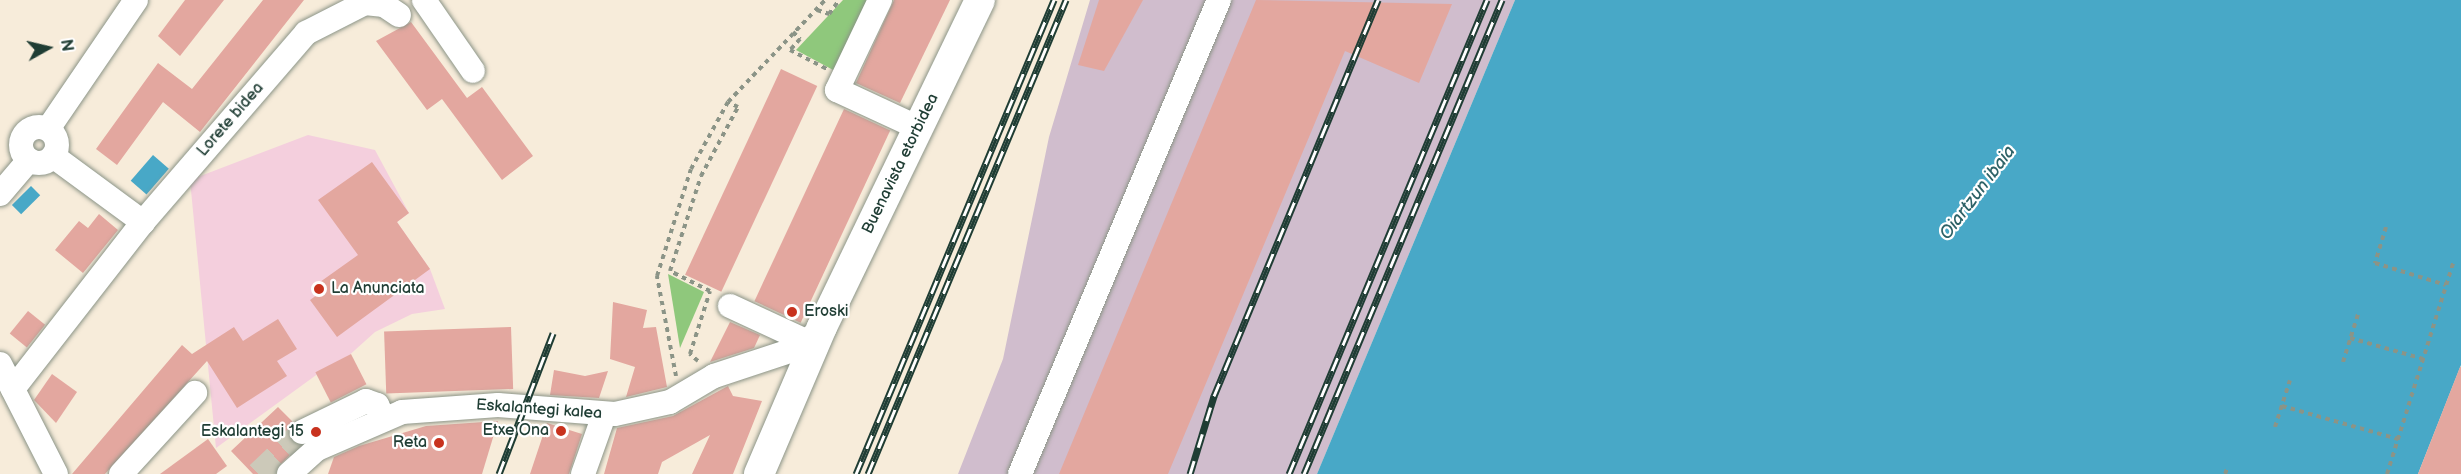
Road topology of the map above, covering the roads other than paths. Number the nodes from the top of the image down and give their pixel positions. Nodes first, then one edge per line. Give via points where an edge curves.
1 (136, 0) edge
2 (424, 0) edge
3 (880, 0) edge
4 (980, 0) edge
5 (1219, 0) edge
6 (366, 2) edge
7 (399, 15) dead end
8 (473, 71) dead end
9 (919, 128) junction
10 (48, 129) junction
11 (53, 156) junction
12 (29, 160) junction
13 (0, 194) edge
14 (143, 222) junction
15 (730, 306) dead end
16 (815, 335) junction
17 (0, 364) edge
18 (13, 389) junction
19 (195, 393) dead end
20 (603, 415) junction
21 (384, 419) junction
22 (302, 432) tunnel mouth
23 (56, 474) edge
24 (122, 474) edge
25 (289, 474) edge
26 (583, 474) edge
27 (759, 474) edge
28 (1020, 474) edge

1 - 10 street
2 - 8 street
3 - 9 street via 837,90
4 - 9 main road, Buenavista etorbidea
5 - 28 street
6 - 7 street via 384,5
6 - 14 street, Lorete bidea via 306,33
9 - 16 main road, Buenavista etorbidea
10 - 11 street via 56,139
10 - 12 street via 35,127 25,134 21,146
11 - 12 street via 42,162
11 - 14 street
12 - 13 street
14 - 18 street, Lorete bidea
15 - 16 street
16 - 20 street, Eskalantegi kalea via 714,376 680,397
16 - 27 main road, Buenavista etorbidea
17 - 18 street
18 - 23 street
19 - 24 street
20 - 21 street, Eskalantegi kalea via 448,405
20 - 26 street
21 - 22 street via 377,405 366,401
21 - 25 street, Eskalantegi kalea via 317,449

